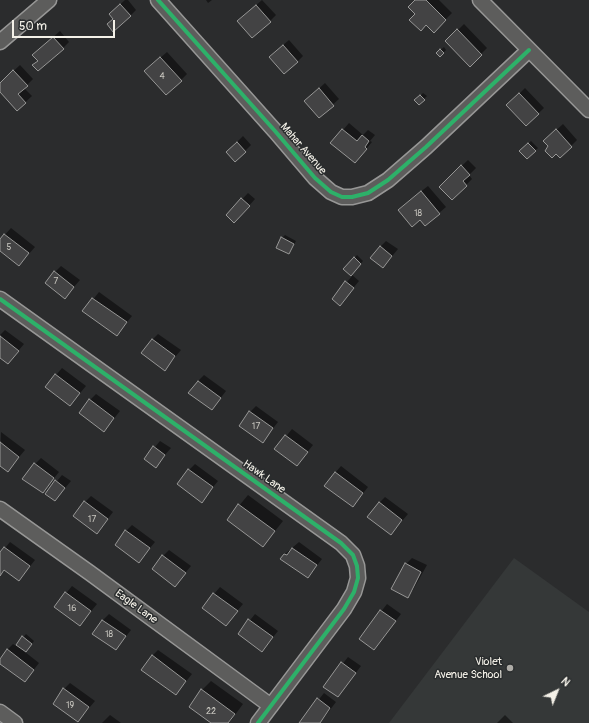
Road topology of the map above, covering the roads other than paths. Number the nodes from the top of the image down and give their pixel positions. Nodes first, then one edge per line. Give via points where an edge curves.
1 (49, 0) edge
2 (158, 0) edge
3 (480, 0) edge
4 (0, 42) edge
5 (529, 50) junction
6 (589, 110) edge
7 (0, 299) edge
8 (0, 509) edge
9 (271, 706) junction
10 (0, 712) edge
11 (14, 723) edge
12 (258, 723) edge

1 - 4 street
2 - 5 street, Mahar Avenue via 315,178 331,192 342,197 368,193 388,180
3 - 5 street
5 - 6 street
7 - 9 street, Hawk Lane via 341,543 353,555 358,578 354,592 344,610
8 - 9 street, Eagle Lane
9 - 12 street, Hawk Lane
10 - 11 street

